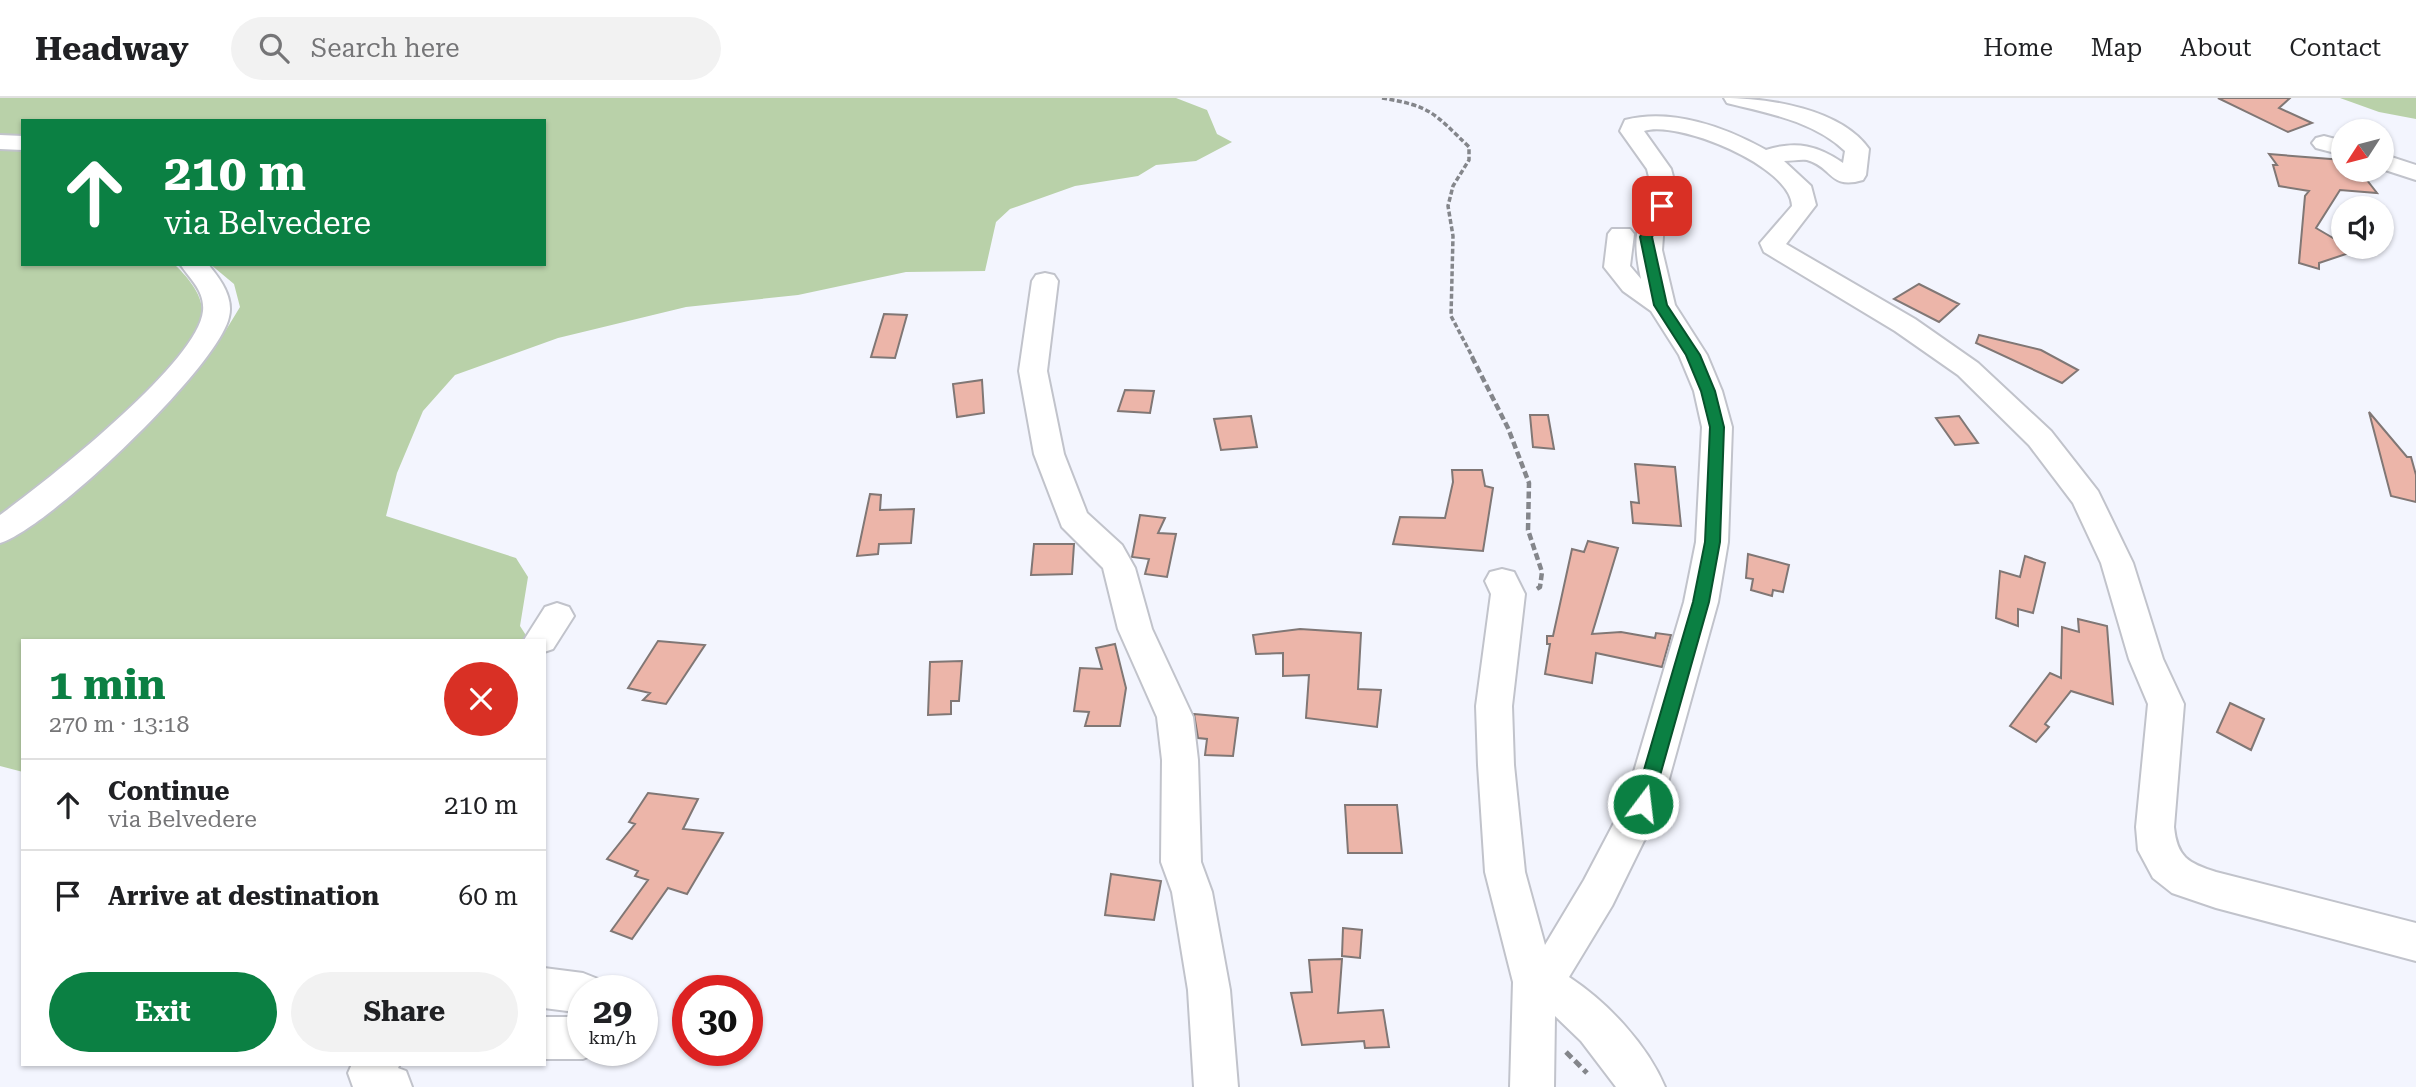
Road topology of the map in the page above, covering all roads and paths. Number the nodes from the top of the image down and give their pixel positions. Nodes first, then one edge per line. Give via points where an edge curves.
1 (1382, 98) edge
2 (1735, 98) edge
3 (0, 142) edge
4 (21, 143) edge
5 (1767, 159) junction
6 (2394, 165) edge
7 (2416, 173) edge
8 (1621, 234) dead end
9 (194, 266) edge
10 (1045, 281) dead end
11 (1661, 305) junction
12 (0, 531) edge
13 (1504, 596) joint
14 (2416, 942) edge
15 (1534, 982) junction
16 (546, 989) edge
17 (567, 991) edge
18 (546, 1038) edge
19 (567, 1038) edge
20 (376, 1066) edge
21 (390, 1087) edge
22 (1216, 1087) edge
23 (1532, 1087) edge
24 (1643, 1087) edge

1 - 13 path via 1417,104 1469,147 1469,160 1453,186 1448,206 1451,316 1508,428 1529,483 1528,530 1542,572 1540,587
2 - 5 street via 1779,108 1847,138 1857,149 1854,175 1847,177 1813,153 1777,154
3 - 4 street
5 - 11 street via 1686,127 1656,121 1633,125 1632,131 1659,169 1668,203 1646,237
5 - 14 street via 1790,176 1803,193 1804,207 1773,247 1905,325 1968,369 2040,438 2087,499 2117,563 2146,659 2166,704 2155,827 2157,850 2167,866 2186,880 2216,890
6 - 7 street
8 - 11 street via 1617,267 1632,285
9 - 12 street via 216,295 216,316 202,345 108,446
10 - 22 street via 1032,371 1049,454 1073,519 1111,552 1119,568 1135,629 1175,717 1181,862 1192,892 1209,990
11 - 15 street via 1693,355 1717,427 1710,554 1701,602 1643,804 1559,959
13 - 15 street via 1494,706 1496,765 1505,872
15 - 23 street
15 - 24 street via 1557,990 1580,1007
16 - 17 street
18 - 19 street
20 - 21 street via 370,1073 373,1083

